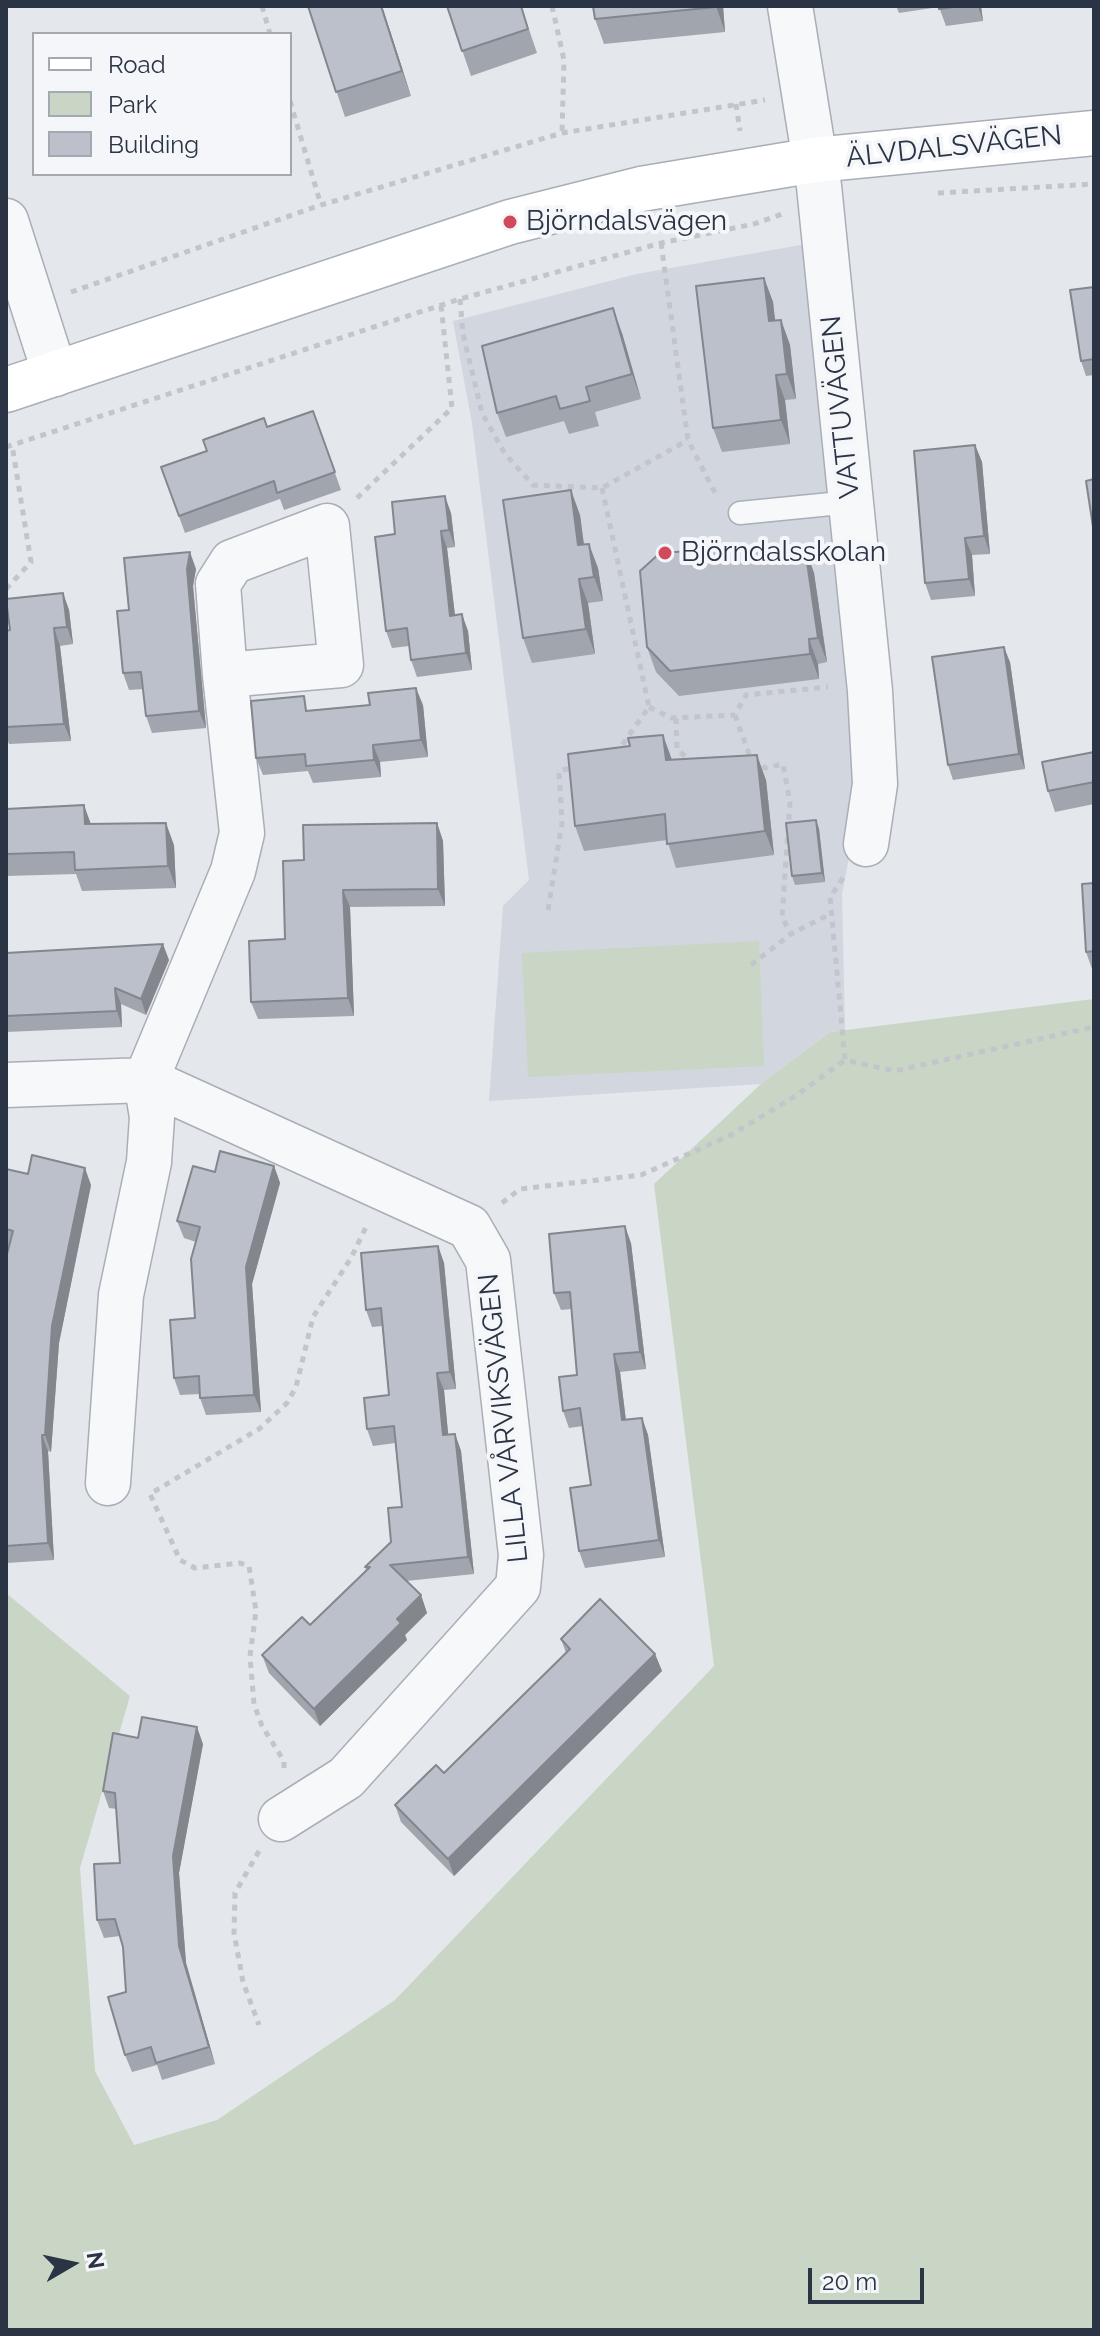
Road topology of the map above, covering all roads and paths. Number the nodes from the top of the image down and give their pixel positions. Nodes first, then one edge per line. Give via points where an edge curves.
1 (262, 6) edge
2 (552, 6) edge
3 (790, 6) edge
4 (269, 32) edge
5 (804, 95) junction
6 (292, 108) edge
7 (562, 133) junction
8 (1094, 133) edge
9 (818, 180) junction
10 (1094, 184) edge
11 (927, 194) dead end
12 (321, 205) junction
13 (6, 221) edge
14 (661, 243) junction
15 (460, 299) junction
16 (441, 305) junction
17 (32, 306) junction
18 (55, 374) junction
19 (6, 390) edge
20 (688, 440) junction
21 (9, 446) edge
22 (602, 488) junction
23 (851, 502) junction
24 (740, 513) joint
25 (327, 526) junction
26 (6, 589) edge
27 (225, 675) junction
28 (869, 683) junction
29 (649, 707) junction
30 (735, 715) junction
31 (676, 718) junction
32 (614, 756) edge
33 (750, 757) junction
34 (738, 759) edge
35 (586, 764) edge
36 (699, 766) edge
37 (866, 844) joint
38 (548, 910) dead end
39 (832, 913) junction
40 (791, 934) junction
41 (751, 965) dead end
42 (1094, 1027) edge
43 (845, 1060) junction
44 (146, 1080) junction
45 (6, 1085) edge
46 (386, 1189) junction
47 (469, 1227) junction
48 (108, 1483) dead end
49 (281, 1819) junction
50 (259, 2025) dead end

1 - 4 path
2 - 7 path via 564,60
3 - 5 street
5 - 7 path
5 - 9 street
6 - 12 path
7 - 12 path
8 - 9 street, ÄLVDALSVÄGEN
9 - 14 path via 754,224
9 - 18 street via 641,189 510,222
9 - 23 street, VATTUVÄGEN
10 - 11 path
12 - 17 path
13 - 17 street
14 - 15 path
14 - 20 path
15 - 16 path
15 - 22 path via 482,413 505,454 533,485
16 - 21 path
16 - 25 path via 452,408
17 - 18 street
18 - 19 street
20 - 22 path
20 - 24 path via 725,513
21 - 26 path via 31,562
22 - 29 path
23 - 24 lane
23 - 28 street, VATTUVÄGEN
25 - 27 street via 232,562 218,584
25 - 27 street via 341,665
27 - 44 street via 242,833 233,871
28 - 30 path via 746,695
28 - 37 street, VATTUVÄGEN via 875,784
29 - 31 path
29 - 32 path
30 - 31 path
30 - 33 path
31 - 36 path via 677,750
33 - 34 path
33 - 40 path via 765,768 783,764 790,803 782,917
35 - 38 path via 559,771 562,823
37 - 39 path via 830,897
39 - 40 path
39 - 43 path
40 - 41 path
42 - 43 path via 894,1071
43 - 47 path via 731,1135 641,1175 520,1189
44 - 45 street
44 - 46 street
44 - 48 street via 152,1117 149,1162 121,1295
46 - 47 street
46 - 49 path via 313,1317 287,1403 259,1429 150,1494 180,1560 195,1568 249,1566 256,1611 250,1674 262,1726 284,1761
47 - 49 street, LILLA VÅRVIKSVÄGEN via 488,1260 521,1555 518,1587 346,1778
49 - 50 path via 235,1893 234,1933 243,1982

